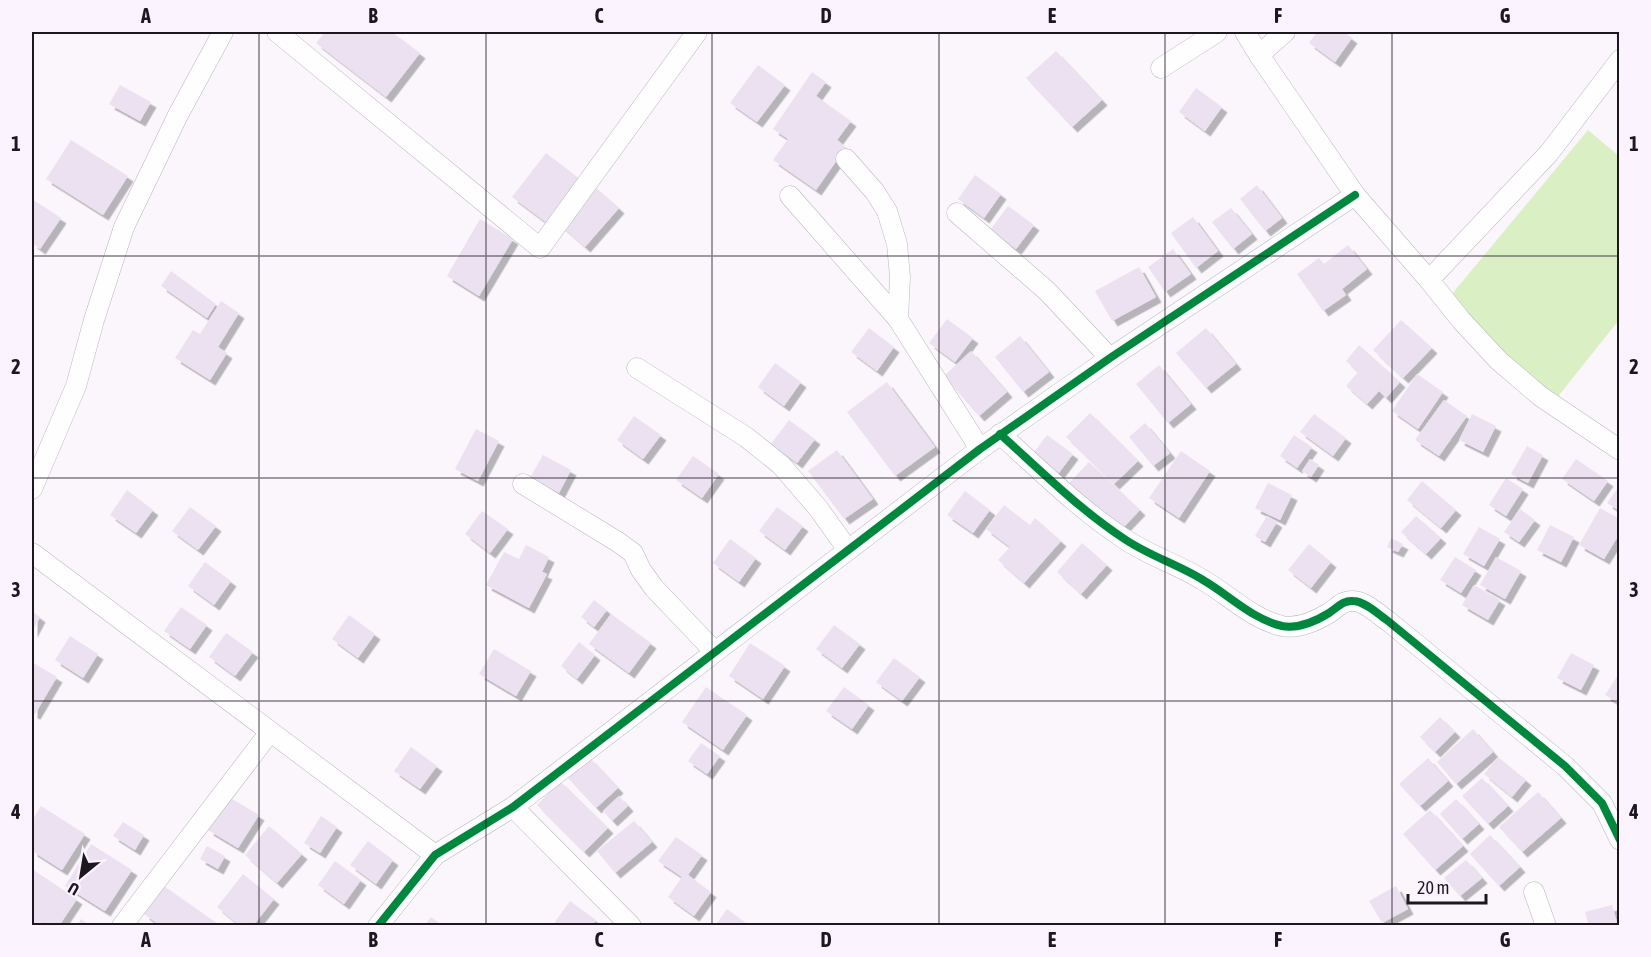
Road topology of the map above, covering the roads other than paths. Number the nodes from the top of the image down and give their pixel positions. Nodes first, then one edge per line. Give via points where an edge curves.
1 (223, 32) edge
2 (277, 32) edge
3 (697, 32) edge
4 (1217, 32) edge
5 (1245, 32) edge
6 (1285, 32) edge
7 (1259, 55) junction
8 (1620, 60) edge
9 (1161, 68) dead end
10 (846, 159) dead end
11 (1355, 195) junction
12 (790, 196) dead end
13 (957, 213) dead end
14 (1429, 280) junction
15 (898, 319) junction
16 (1110, 358) junction
17 (637, 368) dead end
18 (1000, 434) junction
19 (980, 449) junction
20 (1620, 450) edge
21 (523, 484) dead end
22 (32, 489) edge
23 (848, 550) junction
24 (32, 553) edge
25 (715, 652) junction
26 (270, 732) junction
27 (513, 807) junction
28 (1620, 840) edge
29 (435, 855) junction
30 (1534, 892) dead end
31 (122, 926) edge
32 (378, 926) edge
33 (631, 926) edge
34 (1546, 926) edge

1 - 22 street via 123,227 76,386
2 - 3 street via 540,248
4 - 9 street
5 - 7 street
6 - 7 street
7 - 11 street
8 - 14 street via 1549,153
10 - 15 street via 887,212 897,244
11 - 14 street
11 - 16 street
12 - 15 street
13 - 16 street via 1047,291
14 - 20 street via 1498,360 1540,396
15 - 19 street
16 - 18 street
17 - 23 street via 746,437 781,465
18 - 19 street
18 - 28 street via 1074,501 1129,542 1206,582 1258,617 1297,627 1344,602 1354,600 1364,605 1565,766 1602,803
19 - 23 street
21 - 25 street via 633,553 654,588
23 - 25 street
24 - 26 street
25 - 27 street
26 - 29 street
26 - 31 street
27 - 29 street
27 - 33 street
29 - 32 street
30 - 34 street

